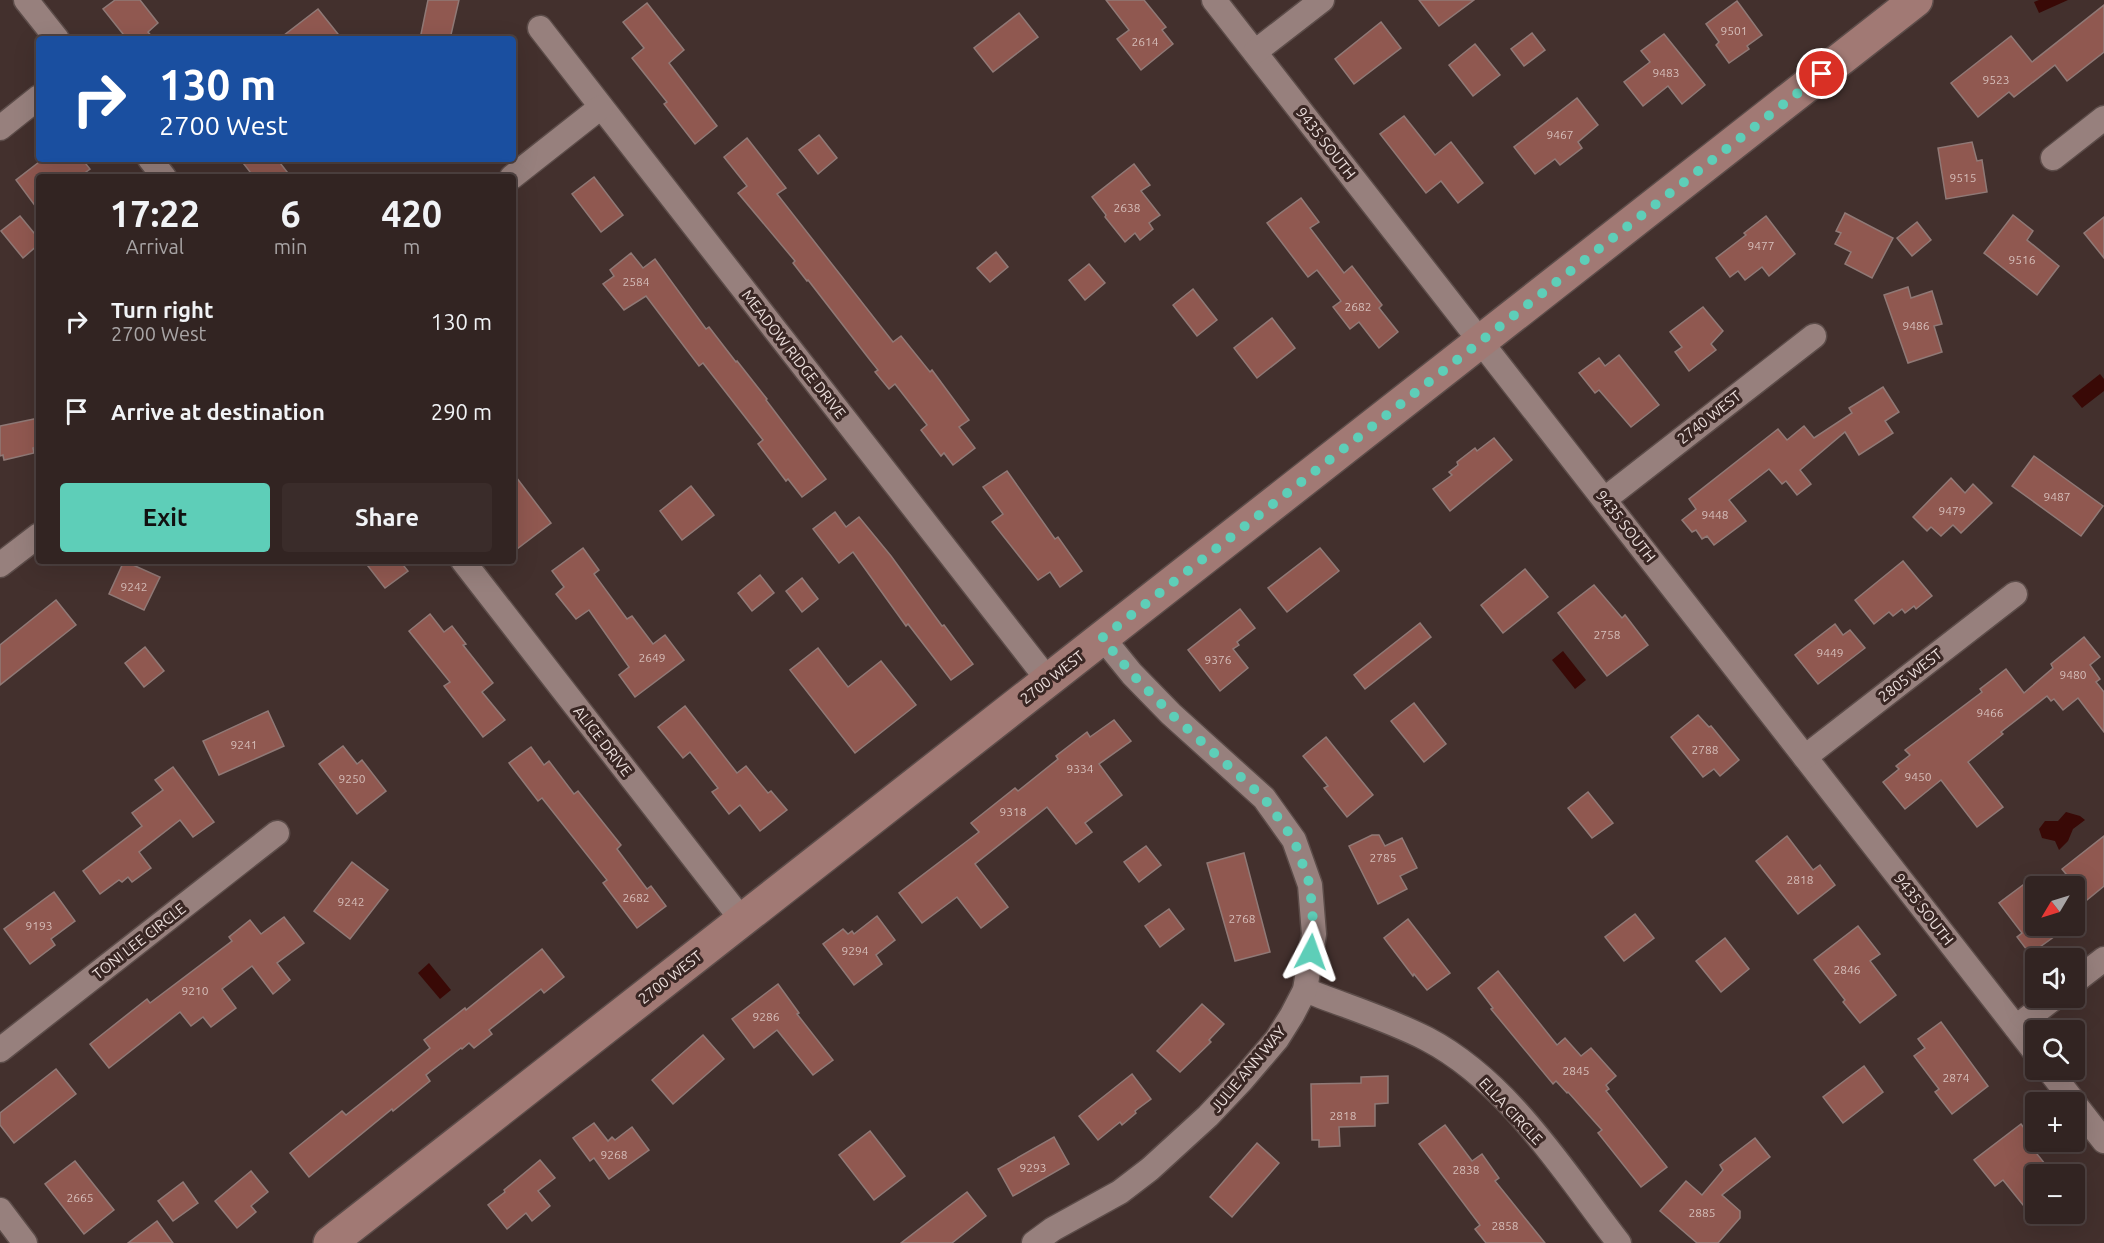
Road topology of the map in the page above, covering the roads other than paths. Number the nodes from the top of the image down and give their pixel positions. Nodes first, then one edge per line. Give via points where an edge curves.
1 (26, 0) edge
2 (1214, 0) edge
3 (1322, 0) edge
4 (1916, 0) edge
5 (540, 28) dead end
6 (55, 36) edge
7 (1255, 52) junction
8 (36, 100) edge
9 (602, 107) junction
10 (2104, 118) edge
11 (0, 128) edge
12 (2053, 158) dead end
13 (152, 162) edge
14 (162, 174) edge
15 (516, 174) edge
16 (1814, 336) dead end
17 (1481, 340) junction
18 (1605, 499) junction
19 (36, 537) edge
20 (465, 564) edge
21 (0, 565) edge
22 (2015, 594) dead end
23 (1102, 638) junction
24 (1048, 680) junction
25 (1805, 757) junction
26 (277, 833) dead end
27 (742, 920) junction
28 (2104, 959) edge
29 (2085, 973) edge
30 (1305, 990) junction
31 (2041, 1008) edge
32 (2016, 1027) junction
33 (2025, 1039) edge
34 (0, 1050) edge
35 (2057, 1080) edge
36 (2066, 1092) edge
37 (2085, 1117) edge
38 (2104, 1141) edge
39 (0, 1210) edge
40 (25, 1243) edge
41 (330, 1243) edge
42 (1034, 1243) edge
43 (1619, 1243) edge

1 - 6 street
2 - 7 street, 9435 SOUTH
3 - 7 street
4 - 17 main road, 2700 WEST
5 - 9 street, MEADOW RIDGE DRIVE
7 - 17 street, 9435 SOUTH
8 - 11 street
9 - 15 street
9 - 24 street, MEADOW RIDGE DRIVE
10 - 12 street
13 - 14 street
16 - 18 street, 2740 WEST
17 - 18 street, 9435 SOUTH
17 - 23 main road, 2700 WEST
18 - 25 street, 9435 SOUTH
19 - 21 street
20 - 27 street, ALICE DRIVE
22 - 25 street, 2805 WEST
23 - 24 main road, 2700 WEST
23 - 30 street, JULIE ANN WAY via 1171,714 1264,798 1294,840 1310,885 1314,934
24 - 27 main road, 2700 WEST
25 - 32 street, 9435 SOUTH
26 - 34 street, TONI LEE CIRCLE
27 - 41 main road, 2700 WEST
28 - 29 street
30 - 42 street, JULIE ANN WAY via 1277,1038 1242,1080 1178,1144 1120,1192
30 - 43 street, ELLA CIRCLE via 1428,1040 1473,1070 1507,1101
31 - 32 street
32 - 33 street, 9435 SOUTH
35 - 36 street
37 - 38 street
39 - 40 street

